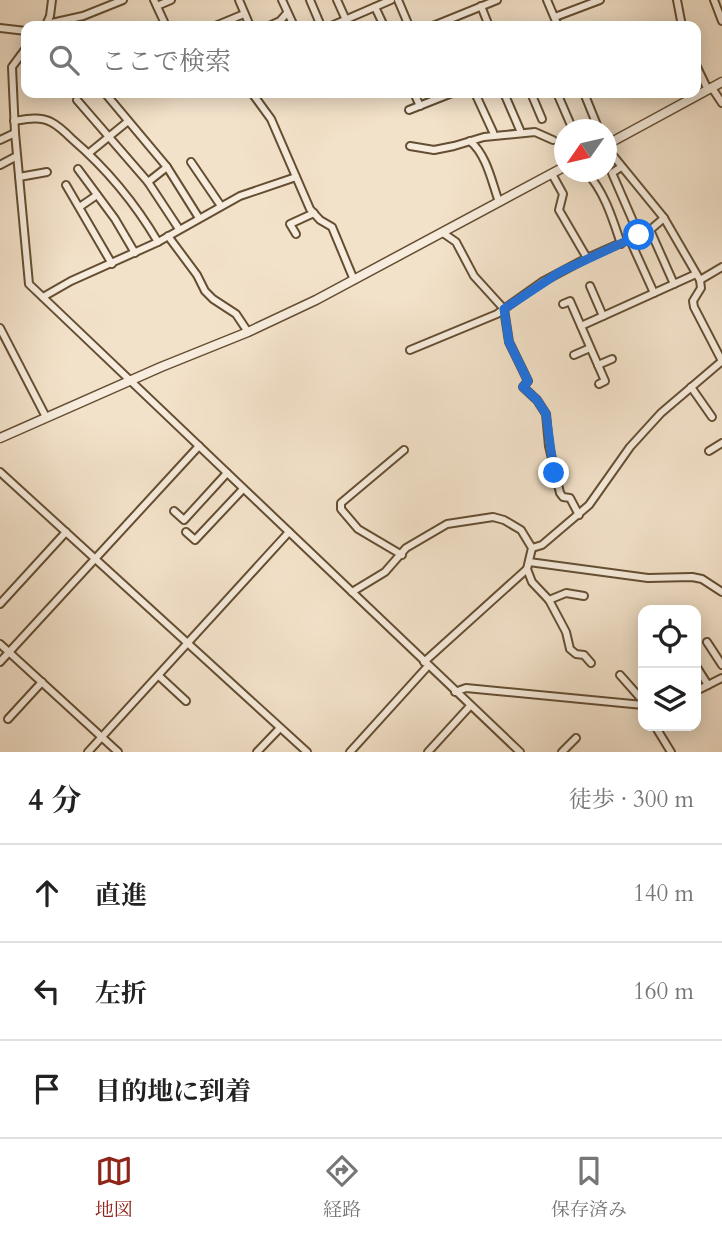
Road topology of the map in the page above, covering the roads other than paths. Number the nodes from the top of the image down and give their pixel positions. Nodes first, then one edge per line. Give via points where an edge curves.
1 (123, 0) edge
2 (171, 0) edge
3 (239, 0) edge
4 (282, 0) edge
5 (310, 0) edge
6 (337, 0) edge
7 (365, 0) edge
8 (391, 0) edge
9 (398, 0) edge
10 (497, 0) edge
11 (547, 0) edge
12 (600, 0) edge
13 (677, 0) edge
14 (714, 0) edge
15 (53, 2) edge
16 (155, 3) edge
17 (481, 6) junction
18 (372, 8) junction
19 (287, 13) junction
20 (244, 14) junction
21 (456, 17) junction
22 (555, 17) junction
23 (346, 20) joint
24 (46, 21) edge
25 (62, 21) edge
26 (164, 21) edge
27 (227, 21) edge
28 (248, 21) edge
29 (280, 21) edge
30 (291, 21) edge
31 (319, 21) edge
32 (380, 21) edge
33 (408, 21) edge
34 (446, 21) edge
35 (458, 21) edge
36 (487, 21) edge
37 (556, 21) edge
38 (681, 21) edge
39 (722, 21) edge
40 (0, 29) edge
41 (21, 31) edge
42 (21, 55) edge
43 (701, 74) edge
44 (722, 82) edge
45 (710, 89) junction
46 (701, 94) edge
47 (109, 98) edge
48 (256, 98) edge
49 (416, 98) edge
50 (434, 98) edge
51 (477, 98) edge
52 (506, 98) edge
53 (533, 98) edge
54 (560, 98) edge
55 (586, 98) edge
56 (694, 98) edge
57 (77, 100) dead end
58 (722, 103) edge
59 (419, 106) junction
60 (409, 110) dead end
61 (542, 119) dead end
62 (568, 119) edge
63 (595, 119) edge
64 (14, 121) junction
65 (127, 122) junction
66 (520, 130) dead end
67 (493, 132) dead end
68 (15, 133) junction
69 (109, 137) junction
70 (553, 140) dead end
71 (617, 140) edge
72 (0, 141) edge
73 (470, 141) junction
74 (410, 146) dead end
75 (89, 153) junction
76 (17, 156) junction
77 (617, 161) edge
78 (191, 162) dead end
79 (0, 165) edge
80 (167, 167) junction
81 (621, 167) junction
82 (78, 169) dead end
83 (47, 172) dead end
84 (552, 174) joint
85 (19, 177) junction
86 (296, 177) junction
87 (148, 182) junction
88 (596, 182) edge
89 (66, 185) dead end
90 (97, 195) junction
91 (621, 195) junction
92 (499, 202) junction
93 (606, 203) junction
94 (81, 206) junction
95 (221, 206) junction
96 (314, 214) junction
97 (199, 218) junction
98 (664, 218) junction
99 (179, 229) junction
100 (650, 230) junction
101 (443, 233) junction
102 (296, 234) dead end
103 (639, 235) junction
104 (168, 236) junction
105 (630, 240) junction
106 (159, 242) junction
107 (621, 244) junction
108 (135, 253) junction
109 (587, 258) junction
110 (112, 264) junction
111 (722, 267) edge
112 (698, 277) junction
113 (354, 280) junction
114 (674, 284) junction
115 (590, 286) dead end
116 (654, 293) junction
117 (46, 299) junction
118 (563, 304) dead end
119 (504, 309) junction
120 (603, 316) junction
121 (581, 326) junction
122 (0, 328) edge
123 (248, 332) junction
124 (590, 348) junction
125 (410, 350) dead end
126 (574, 355) dead end
127 (612, 359) dead end
128 (722, 361) edge
129 (598, 365) junction
130 (130, 380) junction
131 (599, 384) dead end
132 (691, 387) junction
133 (46, 417) junction
134 (712, 417) dead end
135 (0, 438) edge
136 (722, 443) edge
137 (199, 446) junction
138 (404, 450) dead end
139 (709, 451) dead end
140 (0, 472) edge
141 (227, 473) junction
142 (243, 489) junction
143 (174, 511) dead end
144 (579, 515) junction
145 (66, 532) junction
146 (186, 532) dead end
147 (289, 532) junction
148 (532, 548) junction
149 (402, 555) junction
150 (95, 559) junction
151 (528, 565) junction
152 (352, 592) junction
153 (722, 592) edge
154 (584, 597) dead end
155 (549, 600) junction
156 (0, 604) edge
157 (707, 642) dead end
158 (188, 643) junction
159 (0, 644) edge
160 (9, 653) junction
161 (0, 663) edge
162 (591, 663) dead end
163 (426, 664) junction
164 (722, 665) edge
165 (697, 668) edge
166 (620, 675) dead end
167 (159, 676) junction
168 (722, 678) edge
169 (42, 682) junction
170 (708, 685) junction
171 (701, 688) edge
172 (455, 692) junction
173 (638, 697) edge
174 (186, 701) dead end
175 (638, 703) edge
176 (470, 706) junction
177 (8, 719) dead end
178 (280, 728) junction
179 (659, 731) edge
180 (102, 737) junction
181 (576, 738) dead end
182 (433, 750) edge
183 (88, 752) edge
184 (118, 752) edge
185 (257, 752) edge
186 (307, 752) edge
187 (350, 752) edge
188 (520, 752) edge
189 (562, 752) edge
190 (671, 752) edge

1 - 25 street
2 - 16 street
3 - 20 street
4 - 19 street
5 - 31 street
6 - 23 street
7 - 18 street
8 - 18 street
9 - 33 street
10 - 17 street
11 - 22 street
12 - 22 street
13 - 38 street
14 - 39 street
15 - 24 street
16 - 26 street
17 - 21 street
17 - 36 street
18 - 23 street
18 - 32 street
19 - 29 street
19 - 30 street
20 - 27 street
20 - 28 street
21 - 34 street
21 - 35 street
22 - 37 street
40 - 41 street
42 - 64 street via 12,67
43 - 45 street
44 - 45 street
45 - 46 street
45 - 58 street
47 - 65 street
48 - 86 street via 271,119
49 - 59 street
50 - 59 street
51 - 67 street
52 - 66 street
53 - 61 street
54 - 62 street
55 - 63 street
56 - 71 street
57 - 69 street
59 - 60 street
64 - 68 street
64 - 75 street via 50,121
65 - 69 street
65 - 80 street
68 - 72 street
68 - 76 street
69 - 75 street
69 - 87 street
70 - 73 street via 535,131
73 - 74 street via 434,150
73 - 92 street via 477,146
75 - 106 street via 140,211
76 - 79 street
76 - 85 street
77 - 81 street
78 - 95 street
80 - 87 street
80 - 97 street
81 - 91 street via 612,173
81 - 98 street
82 - 90 street
83 - 85 street
84 - 92 street
84 - 109 street via 563,194 559,210
85 - 117 street via 30,284
86 - 95 street
86 - 96 street
87 - 99 street
88 - 93 street
89 - 94 street
90 - 94 street
90 - 108 street
91 - 93 street
91 - 103 street
92 - 101 street
93 - 107 street
94 - 110 street
95 - 97 street
96 - 102 street via 290,224
96 - 113 street via 332,227
97 - 99 street
98 - 100 street
98 - 112 street
99 - 104 street
100 - 103 street
100 - 114 street
101 - 113 street
101 - 119 street via 456,242 474,276
103 - 105 street
104 - 106 street
104 - 123 street via 205,291 236,314
105 - 107 street
105 - 116 street
106 - 108 street
107 - 109 street
108 - 110 street
109 - 119 street
110 - 117 street via 71,281
111 - 112 street
112 - 114 street
112 - 128 street via 701,288 694,307
113 - 123 street
114 - 116 street
115 - 120 street
116 - 120 street
117 - 130 street
118 - 121 street via 570,301
119 - 125 street
119 - 144 street via 513,354 528,376 523,387 546,414 560,493 570,498
120 - 121 street
121 - 124 street
122 - 133 street
123 - 130 street
124 - 126 street
124 - 129 street
127 - 129 street
128 - 132 street
129 - 131 street via 605,381
130 - 133 street
130 - 137 street
132 - 134 street
132 - 144 street via 630,447
133 - 135 street
136 - 139 street
137 - 141 street
137 - 150 street
138 - 149 street via 341,503 358,529
140 - 145 street
141 - 142 street
141 - 143 street via 184,520
142 - 146 street via 195,540
142 - 147 street
144 - 148 street
145 - 150 street
145 - 156 street
147 - 152 street
147 - 158 street
148 - 149 street via 521,530 493,517 437,528
148 - 151 street
149 - 152 street via 385,572
150 - 158 street
150 - 160 street
151 - 153 street via 648,578 692,577
151 - 155 street via 538,591
151 - 163 street
152 - 163 street
154 - 155 street via 566,593
155 - 162 street via 570,649
157 - 164 street
158 - 167 street
158 - 178 street
159 - 160 street
160 - 161 street
160 - 169 street
163 - 172 street
163 - 187 street
165 - 170 street
166 - 173 street
167 - 174 street
167 - 180 street
168 - 170 street
169 - 177 street
169 - 180 street
170 - 171 street
172 - 175 street via 466,688
172 - 176 street
176 - 182 street
176 - 188 street
178 - 185 street
178 - 186 street
179 - 190 street
180 - 183 street
180 - 184 street
181 - 189 street

